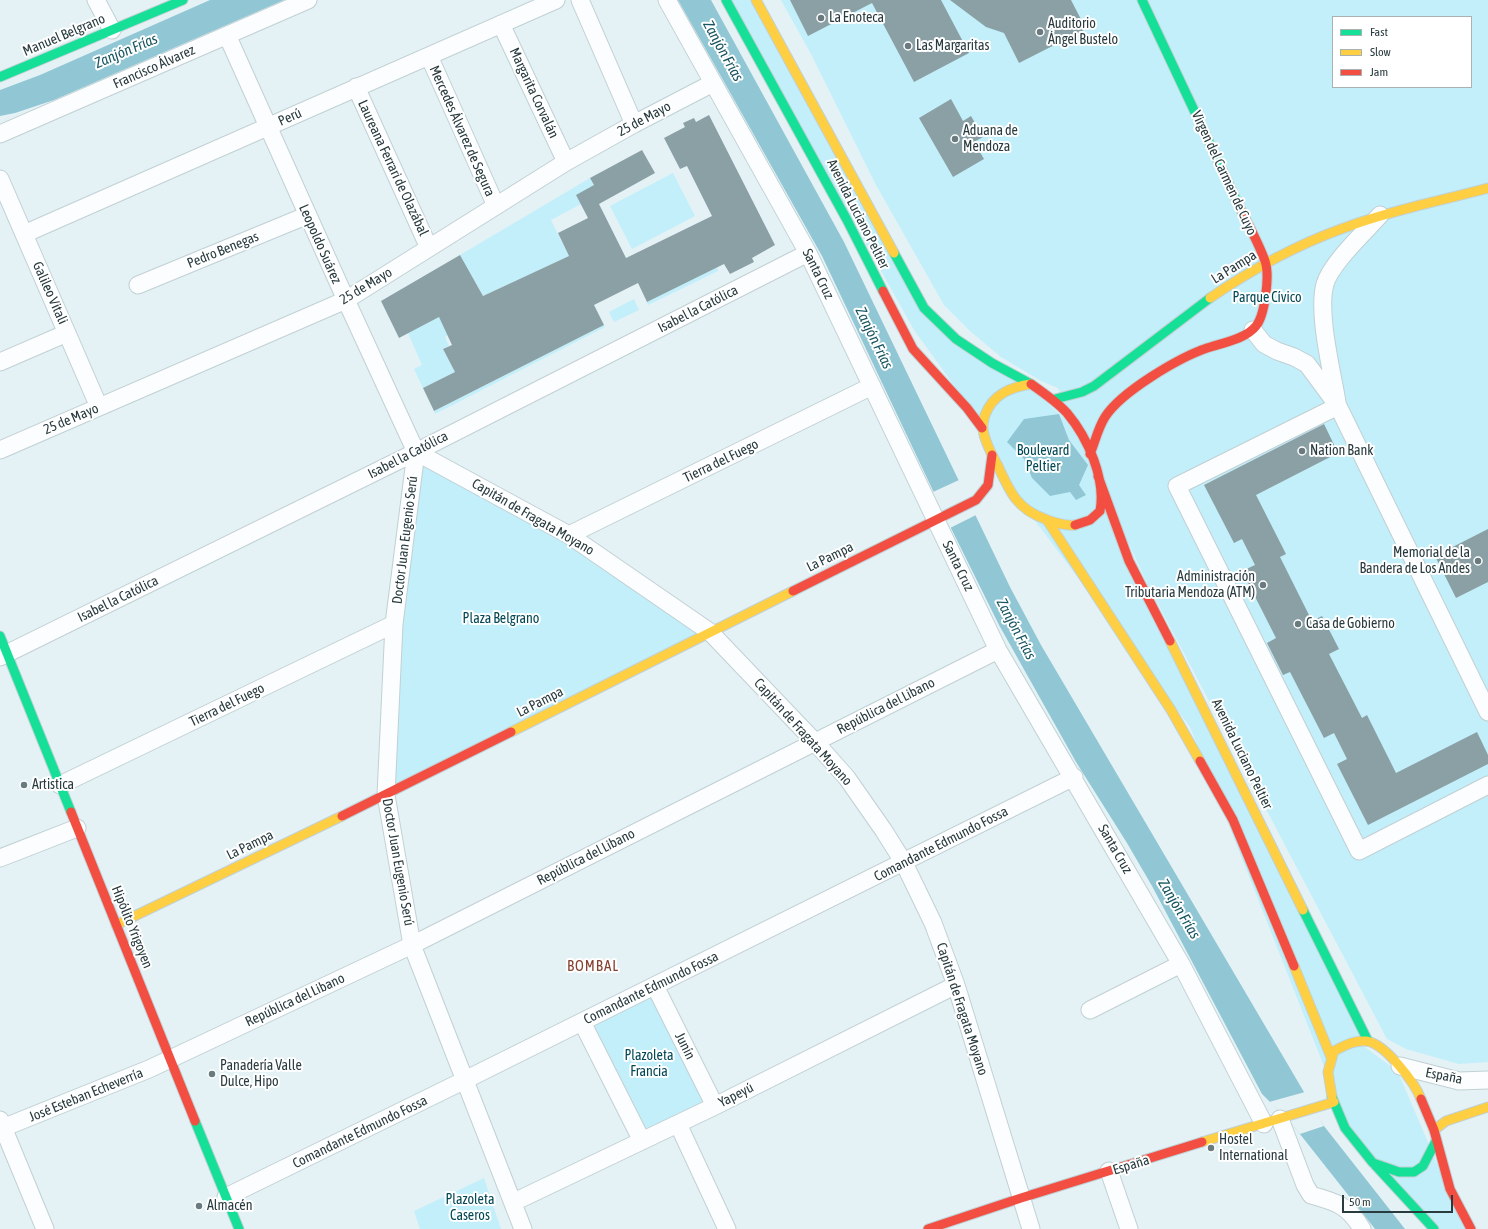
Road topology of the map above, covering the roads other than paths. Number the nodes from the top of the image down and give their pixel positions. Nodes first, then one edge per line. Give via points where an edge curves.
1 (96, 0) edge
2 (183, 0) edge
3 (308, 0) edge
4 (556, 0) edge
5 (580, 0) edge
6 (667, 0) edge
7 (726, 0) edge
8 (756, 0) edge
9 (1142, 0) edge
10 (501, 24) junction
11 (112, 30) junction
12 (227, 35) junction
13 (429, 56) junction
14 (0, 78) edge
15 (713, 83) junction
16 (356, 87) junction
17 (634, 124) junction
18 (268, 127) junction
19 (0, 134) edge
20 (566, 162) junction
21 (0, 179) edge
22 (1488, 188) edge
23 (1488, 197) edge
24 (1448, 199) junction
25 (496, 206) junction
26 (1380, 215) junction
27 (308, 216) junction
28 (24, 234) junction
29 (429, 248) junction
30 (808, 253) junction
31 (1266, 264) junction
32 (138, 285) dead end
33 (346, 300) junction
34 (1253, 330) junction
35 (67, 333) junction
36 (0, 362) edge
37 (1031, 384) junction
38 (872, 386) junction
39 (1055, 400) junction
40 (1338, 406) junction
41 (99, 407) junction
42 (982, 428) junction
43 (0, 450) edge
44 (416, 452) junction
45 (1090, 454) junction
46 (992, 455) junction
47 (1098, 476) junction
48 (992, 497) dead end
49 (1003, 498) dead end
50 (973, 502) junction
51 (1023, 507) junction
52 (940, 518) junction
53 (1047, 520) junction
54 (569, 535) junction
55 (394, 624) junction
56 (710, 632) junction
57 (0, 636) edge
58 (998, 650) junction
59 (4, 656) edge
60 (1488, 712) edge
61 (815, 742) junction
62 (1074, 778) junction
63 (60, 784) junction
64 (1488, 785) edge
65 (386, 796) junction
66 (77, 828) junction
67 (0, 858) edge
68 (904, 863) junction
69 (116, 925) junction
70 (412, 945) junction
71 (1180, 964) junction
72 (956, 984) junction
73 (655, 986) junction
74 (1090, 1010) dead end
75 (582, 1022) junction
76 (1368, 1041) junction
77 (1331, 1057) junction
78 (171, 1059) junction
79 (1400, 1066) junction
80 (465, 1080) junction
81 (1488, 1080) edge
82 (1334, 1102) junction
83 (715, 1106) junction
84 (1488, 1107) edge
85 (1277, 1120) junction
86 (678, 1124) junction
87 (1, 1126) edge
88 (1434, 1130) junction
89 (642, 1141) junction
90 (1436, 1141) junction
91 (1373, 1163) junction
92 (1109, 1171) junction
93 (226, 1197) junction
94 (1021, 1198) junction
95 (514, 1202) junction
96 (45, 1229) edge
97 (239, 1229) edge
98 (523, 1229) edge
99 (727, 1229) edge
100 (928, 1229) edge
101 (1031, 1229) edge
102 (1129, 1229) edge
103 (1362, 1229) edge
104 (1434, 1229) edge
105 (1471, 1229) edge

1 - 11 street
2 - 11 main road, Manuel Belgrano
3 - 12 street, Francisco Álvarez
4 - 10 street, Perú
5 - 17 street
6 - 15 street, Santa Cruz
7 - 42 main road, Avenida Luciano Peltier via 847,220 913,349
8 - 37 main road, Avenida Luciano Peltier via 924,308 956,339 992,363
9 - 31 main road, Virgen del Carmen de Cuyo
10 - 13 street, Perú
10 - 20 street, Margarita Corvalán
11 - 14 main road, Manuel Belgrano
12 - 18 street, Leopoldo Suárez
12 - 19 street, Francisco Álvarez
13 - 16 street, Perú
13 - 25 street, Mercedes Álvarez de Segura
15 - 17 street, 25 de Mayo
15 - 30 street, Santa Cruz
16 - 18 street, Perú
16 - 29 street, Laureana Ferrari de Olazábal
17 - 20 street, 25 de Mayo
18 - 27 street, Leopoldo Suárez
18 - 28 street, Perú
20 - 25 street, 25 de Mayo
21 - 28 street, Galileo Vitali
22 - 24 main road, La Pampa
23 - 24 main road, La Pampa
24 - 26 main road, La Pampa
25 - 29 street, 25 de Mayo
26 - 31 main road, La Pampa via 1321,236
26 - 40 street via 1334,267 1326,284 1325,323
27 - 32 street, Pedro Benegas
27 - 33 street, Leopoldo Suárez
28 - 35 street, Galileo Vitali
29 - 33 street, 25 de Mayo
30 - 38 street, Santa Cruz
30 - 44 street, Isabel la Católica
31 - 34 main road, Virgen del Carmen de Cuyo via 1262,316
31 - 39 main road, La Pampa via 1242,277 1167,328 1094,386
33 - 41 street, 25 de Mayo
33 - 44 street, Leopoldo Suárez
34 - 40 street via 1264,344 1307,364
34 - 45 main road via 1195,353 1133,390 1105,417
35 - 36 street
35 - 41 street, Galileo Vitali
37 - 39 main road
37 - 42 main road via 1014,386 1000,392 985,414
38 - 52 street, Santa Cruz
38 - 54 street, Tierra del Fuego
39 - 45 main road via 1077,428
40 - 60 street
40 - 64 street via 1177,486 1359,851
41 - 43 street, 25 de Mayo
42 - 46 main road
44 - 54 street, Capitán de Fragata Moyano
44 - 55 street, Doctor Juan Eugenio Serú
44 - 59 street, Isabel la Católica
45 - 47 main road
46 - 50 main road, La Pampa via 988,488
46 - 51 main road via 1005,483
47 - 53 main road via 1101,502 1099,512 1091,520 1078,525 1064,525
47 - 76 main road, Avenida Luciano Peltier via 1129,561
48 - 50 main road, La Pampa
49 - 51 main road
50 - 52 main road, La Pampa
51 - 53 main road
52 - 56 main road, La Pampa
52 - 58 street, Santa Cruz
53 - 77 main road via 1171,710 1233,820
54 - 56 street, Capitán de Fragata Moyano
55 - 63 street, Tierra del Fuego
55 - 65 street, Doctor Juan Eugenio Serú
56 - 61 street, Capitán de Fragata Moyano
56 - 65 main road, La Pampa
57 - 59 main road, Hipólito Yrigoyen
58 - 61 street, República del Libano
58 - 62 street, Santa Cruz
59 - 63 main road, Hipólito Yrigoyen
61 - 68 street, Capitán de Fragata Moyano via 851,784
61 - 70 street, República del Libano
62 - 68 street, Comandante Edmundo Fossa
62 - 71 street, Santa Cruz
63 - 66 main road, Hipólito Yrigoyen
65 - 69 main road, La Pampa
65 - 70 street, Doctor Juan Eugenio Serú
66 - 67 street
66 - 69 main road, Hipólito Yrigoyen
68 - 72 street, Capitán de Fragata Moyano via 933,923
68 - 73 street, Comandante Edmundo Fossa
69 - 78 main road, Hipólito Yrigoyen
70 - 78 street, República del Libano
70 - 80 street, Doctor Juan Eugenio Serú
71 - 74 street
71 - 85 street, Santa Cruz
72 - 83 street, Yapeyú
72 - 94 street, Capitán de Fragata Moyano
73 - 75 street, Comandante Edmundo Fossa
73 - 83 street, Junín
75 - 80 street, Comandante Edmundo Fossa
75 - 89 street
76 - 77 main road via 1353,1042 1337,1048
76 - 79 main road via 1386,1052
77 - 82 main road via 1329,1078
78 - 87 street, José Esteban Echeverría
78 - 93 main road, Hipólito Yrigoyen
79 - 81 street, España via 1459,1081
79 - 88 main road via 1418,1091
80 - 93 street, Comandante Edmundo Fossa
80 - 95 street, Doctor Juan Eugenio Serú
82 - 85 main road, España
82 - 91 main road via 1345,1128
83 - 86 street, Yapeyú
84 - 88 main road via 1446,1121
85 - 92 main road, España
85 - 103 street, Santa Cruz via 1311,1195 1338,1203 1352,1215
86 - 89 street, Yapeyú
86 - 99 street
87 - 96 street
88 - 90 main road
89 - 95 street, Yapeyú
90 - 91 main road via 1423,1166 1414,1172 1400,1172
90 - 105 main road via 1450,1189
91 - 104 main road
92 - 94 main road, España
92 - 102 street
93 - 97 main road, Hipólito Yrigoyen
94 - 100 main road, España
94 - 101 street, Capitán de Fragata Moyano
95 - 98 street, Doctor Juan Eugenio Serú

